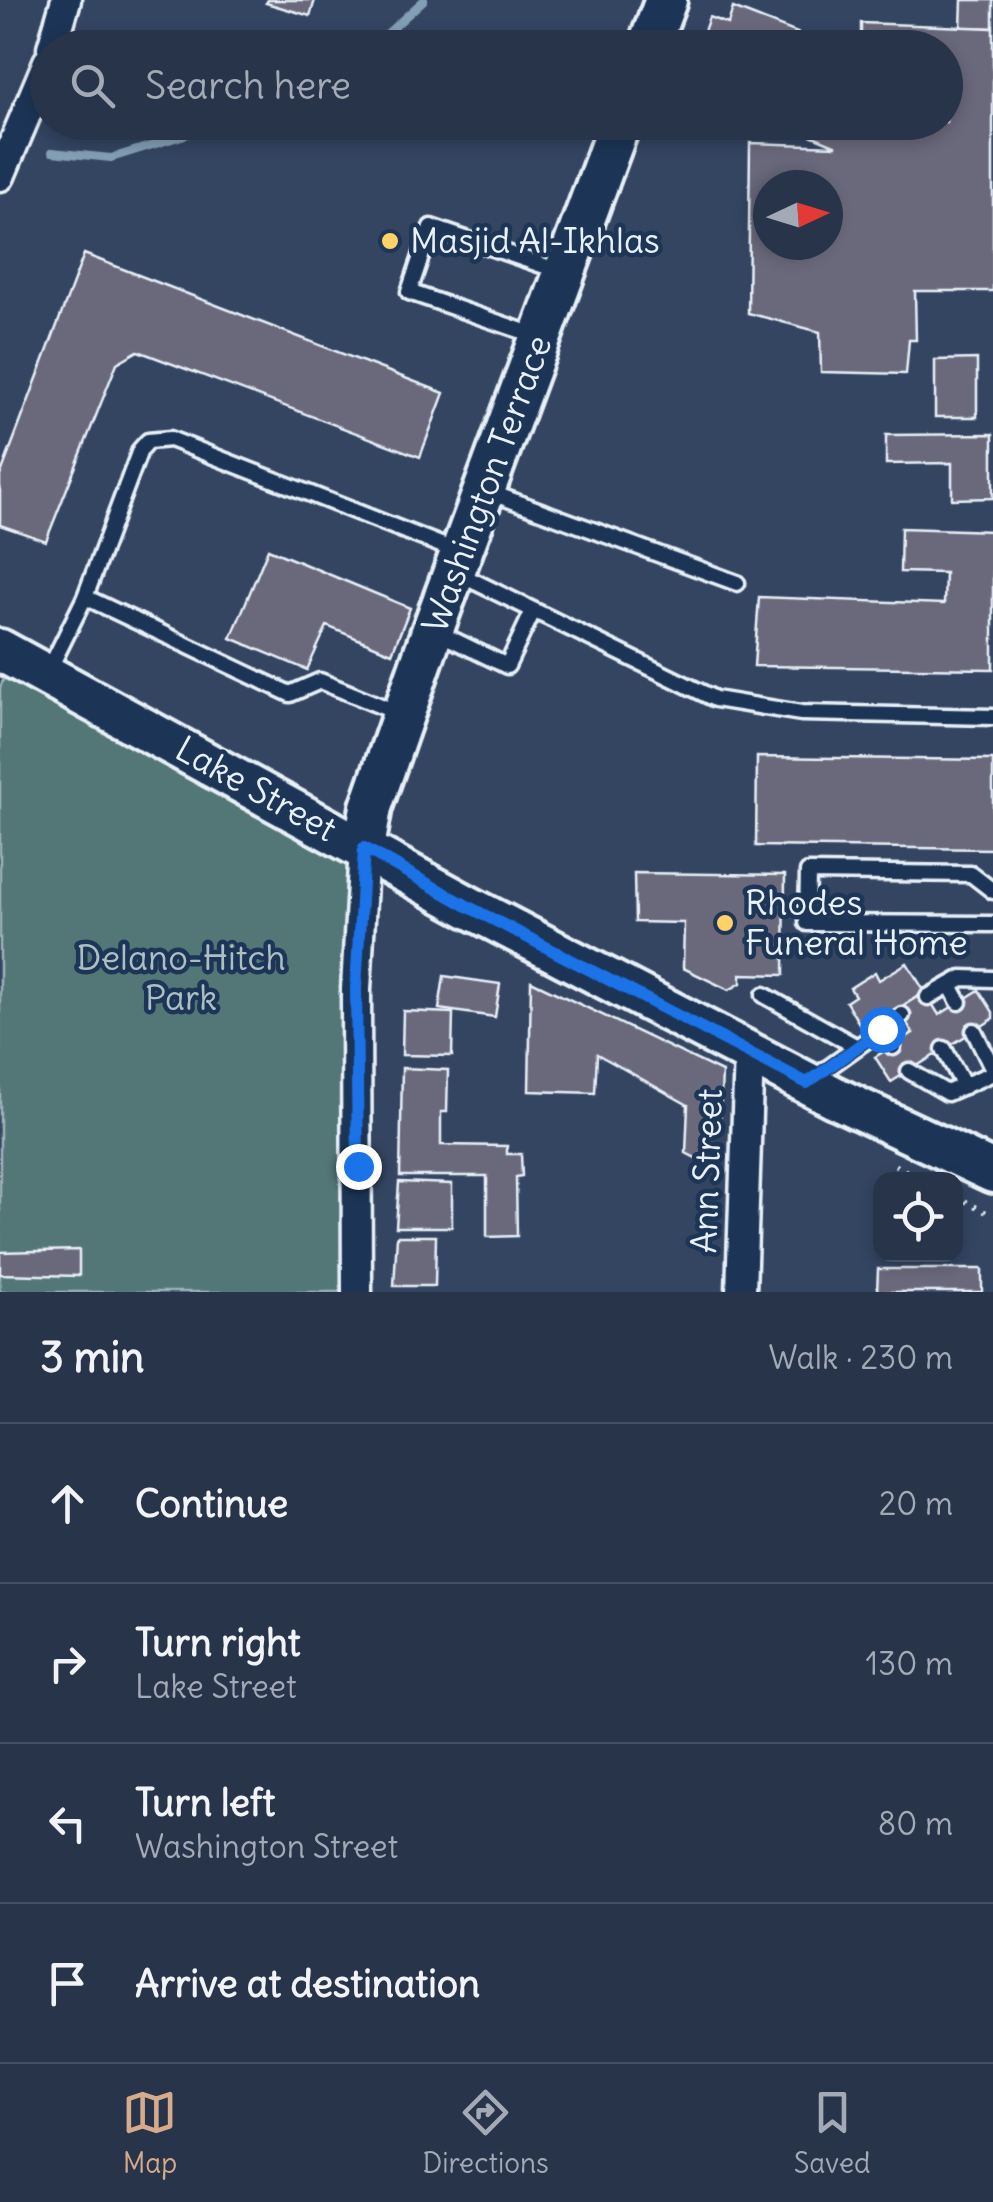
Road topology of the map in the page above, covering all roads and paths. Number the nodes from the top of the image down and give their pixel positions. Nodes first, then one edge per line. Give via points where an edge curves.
1 (66, 0) edge
2 (666, 0) edge
3 (57, 30) edge
4 (655, 30) edge
5 (30, 105) edge
6 (613, 140) edge
7 (0, 176) edge
8 (564, 273) junction
9 (540, 337) junction
10 (484, 490) junction
11 (458, 563) junction
12 (737, 583) dead end
13 (85, 597) junction
14 (533, 611) junction
15 (433, 629) junction
16 (0, 650) edge
17 (46, 674) junction
18 (404, 716) junction
19 (993, 717) edge
20 (364, 848) junction
21 (993, 891) edge
22 (993, 924) edge
23 (993, 979) edge
24 (950, 985) junction
25 (764, 995) dead end
26 (928, 997) dead end
27 (959, 1002) dead end
28 (902, 1015) dead end
29 (882, 1029) junction
30 (974, 1031) dead end
31 (856, 1047) junction
32 (893, 1047) dead end
33 (944, 1049) dead end
34 (749, 1053) junction
35 (909, 1071) dead end
36 (993, 1072) edge
37 (807, 1083) junction
38 (964, 1086) junction
39 (889, 1162) dead end
40 (908, 1172) edge
41 (993, 1172) edge
42 (963, 1200) edge
43 (993, 1216) edge
44 (357, 1292) edge
45 (740, 1292) edge

1 - 3 street
2 - 4 main road
5 - 7 street
6 - 8 main road, Washington Terrace
8 - 9 main road, Washington Terrace
8 - 9 lane via 431,227 409,292
9 - 10 main road, Washington Terrace
10 - 11 main road, Washington Terrace
10 - 12 lane
11 - 13 lane via 158,439 140,450
11 - 14 lane
11 - 15 main road, Washington Terrace
13 - 17 lane
13 - 18 lane via 290,694 320,682
14 - 15 lane via 507,666
14 - 19 lane via 714,699 801,713
15 - 18 main road, Washington Terrace
16 - 17 main road, Lake Street
17 - 20 main road, Lake Street
18 - 20 main road, Washington Terrace via 371,807
20 - 34 main road, Lake Street
20 - 44 street via 356,988
21 - 22 lane via 971,874 808,872 807,922
23 - 24 lane via 962,978
24 - 26 lane
24 - 27 lane
25 - 31 lane
28 - 29 lane
29 - 31 lane
29 - 32 lane
30 - 36 lane
31 - 37 lane
33 - 38 lane
34 - 37 main road, Lake Street
34 - 45 street, Ann Street
35 - 38 lane via 947,1093
36 - 38 lane
37 - 41 main road, Lake Street
39 - 40 path
42 - 43 path

